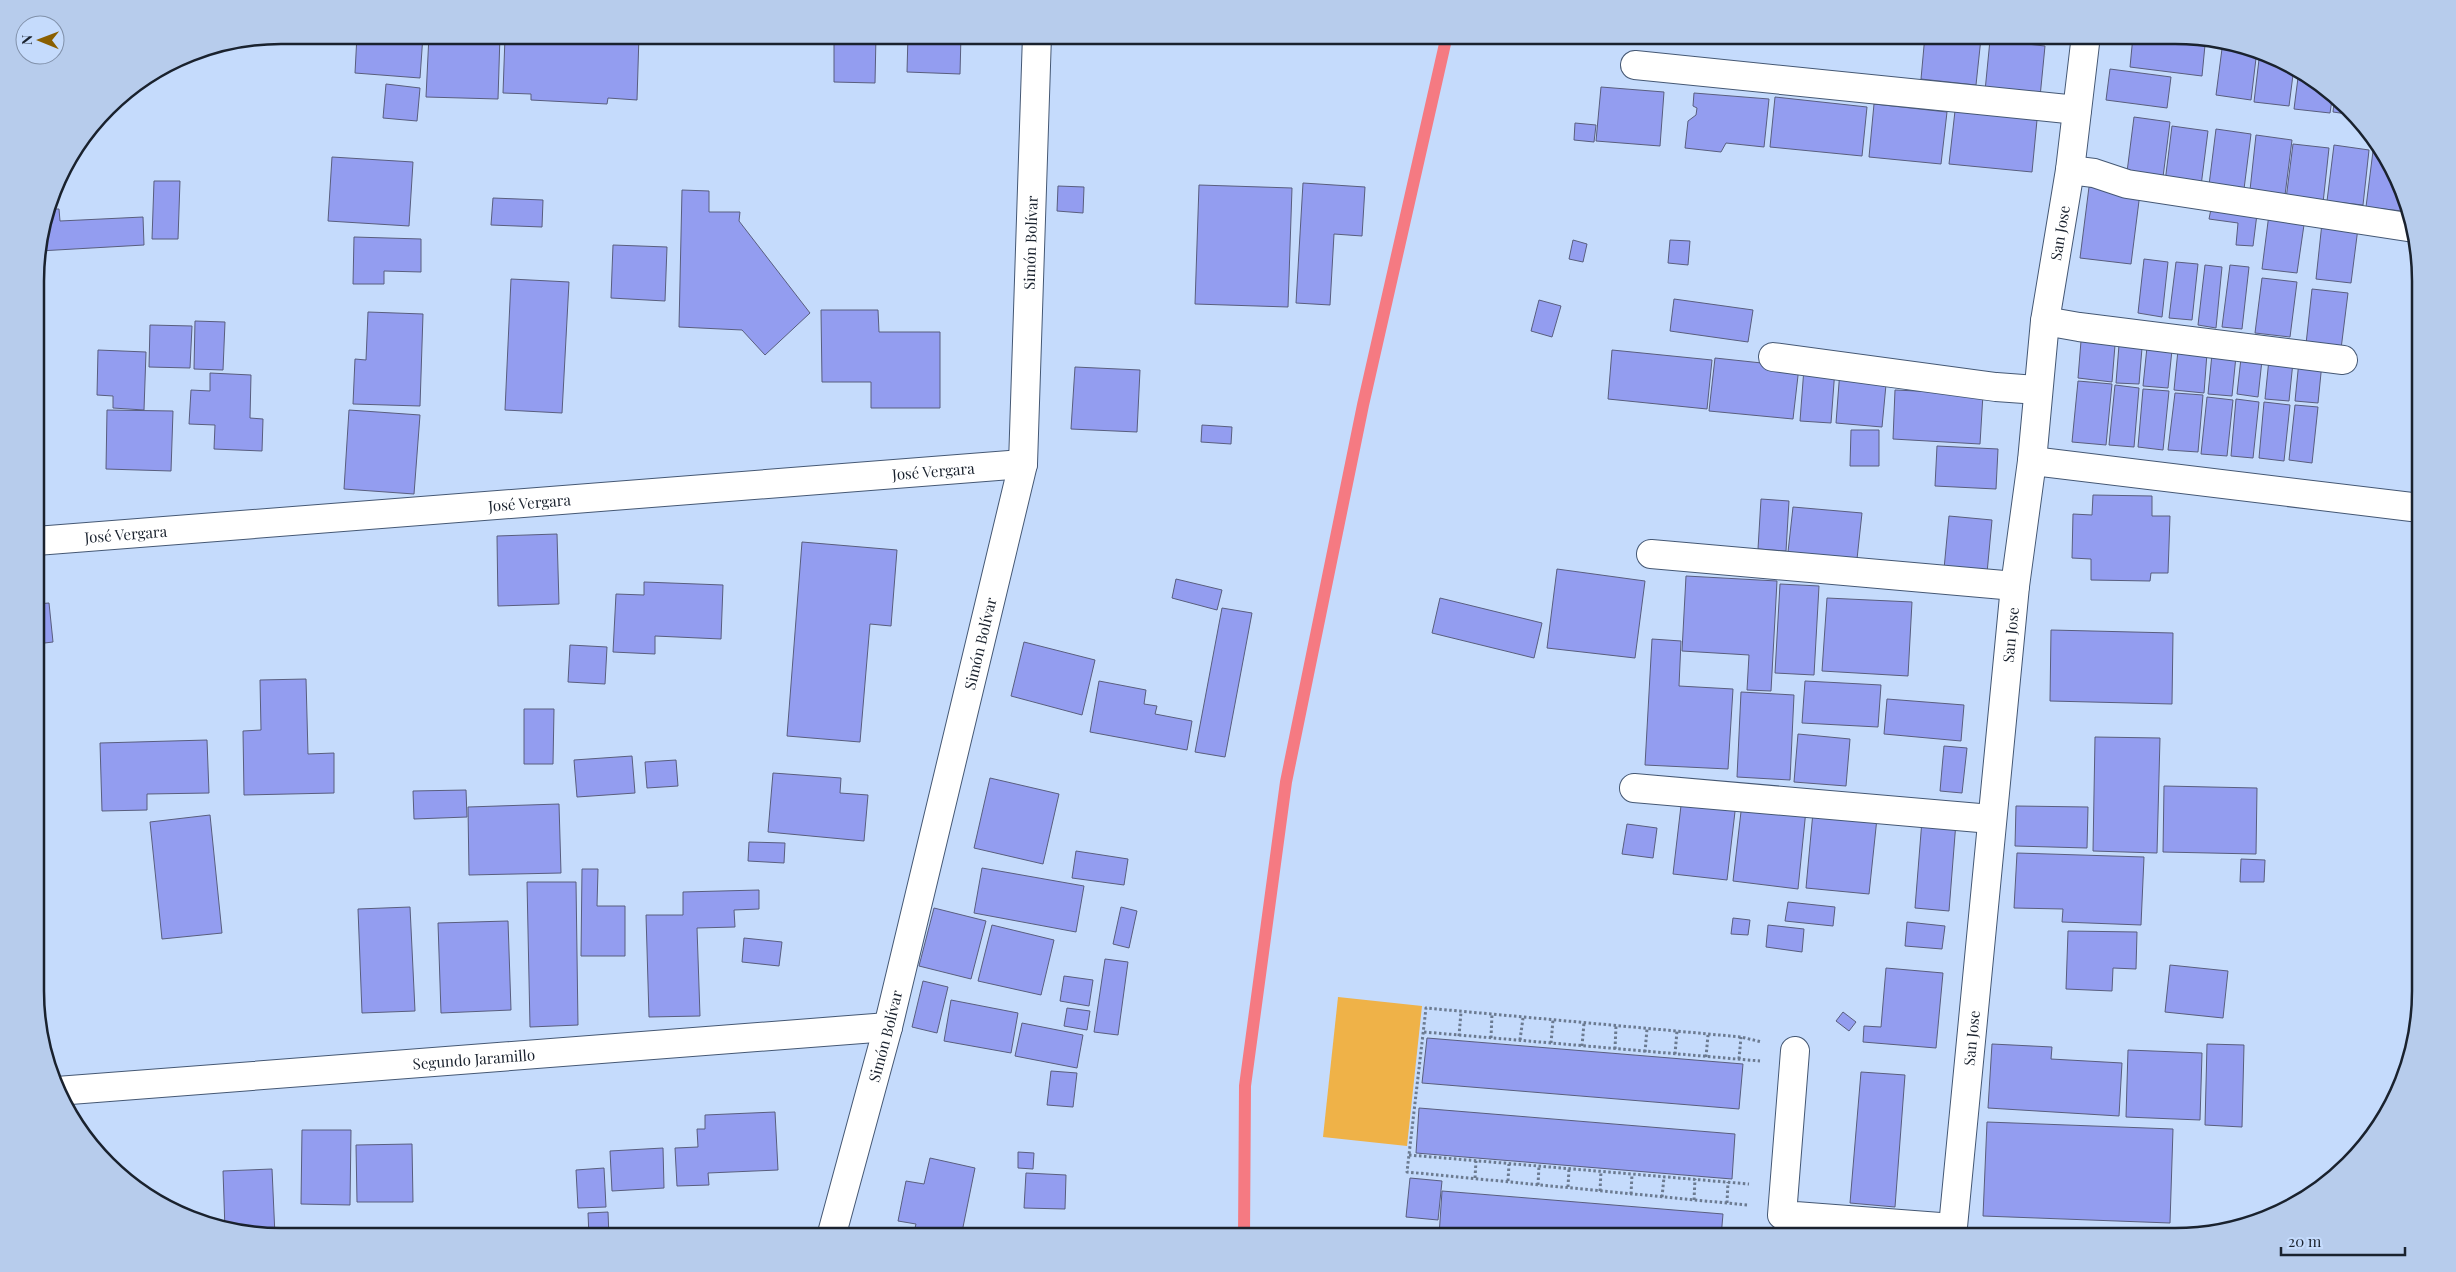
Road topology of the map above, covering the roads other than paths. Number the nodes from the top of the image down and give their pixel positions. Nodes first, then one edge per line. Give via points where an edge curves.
1 (1037, 44) edge
2 (2085, 44) edge
3 (1635, 65) dead end
4 (2077, 110) junction
5 (2070, 170) junction
6 (2406, 227) edge
7 (2045, 321) junction
8 (1773, 357) dead end
9 (2343, 360) dead end
10 (2038, 390) junction
11 (2032, 461) junction
12 (1023, 464) junction
13 (2412, 507) edge
14 (44, 540) edge
15 (1651, 554) dead end
16 (2015, 586) junction
17 (1634, 788) dead end
18 (1991, 819) junction
19 (888, 1027) junction
20 (1795, 1057) road end
21 (66, 1090) edge
22 (833, 1228) edge
23 (1913, 1228) edge
24 (1953, 1228) edge

1 - 12 street, Simón Bolívar
2 - 4 street, San Jose
3 - 4 street
4 - 5 street, San Jose
5 - 6 street via 2094,173 2127,184
5 - 7 street, San Jose
7 - 9 street via 2079,328
7 - 10 street, San Jose
8 - 10 street
10 - 11 street, San Jose
11 - 13 street
11 - 16 street, San Jose
12 - 14 street, José Vergara
12 - 19 street, Simón Bolívar
15 - 16 street
16 - 18 street, San Jose
17 - 18 street
18 - 24 street, San Jose
19 - 21 street, Segundo Jaramillo
19 - 22 street, Simón Bolívar
20 - 23 street via 1782,1215

